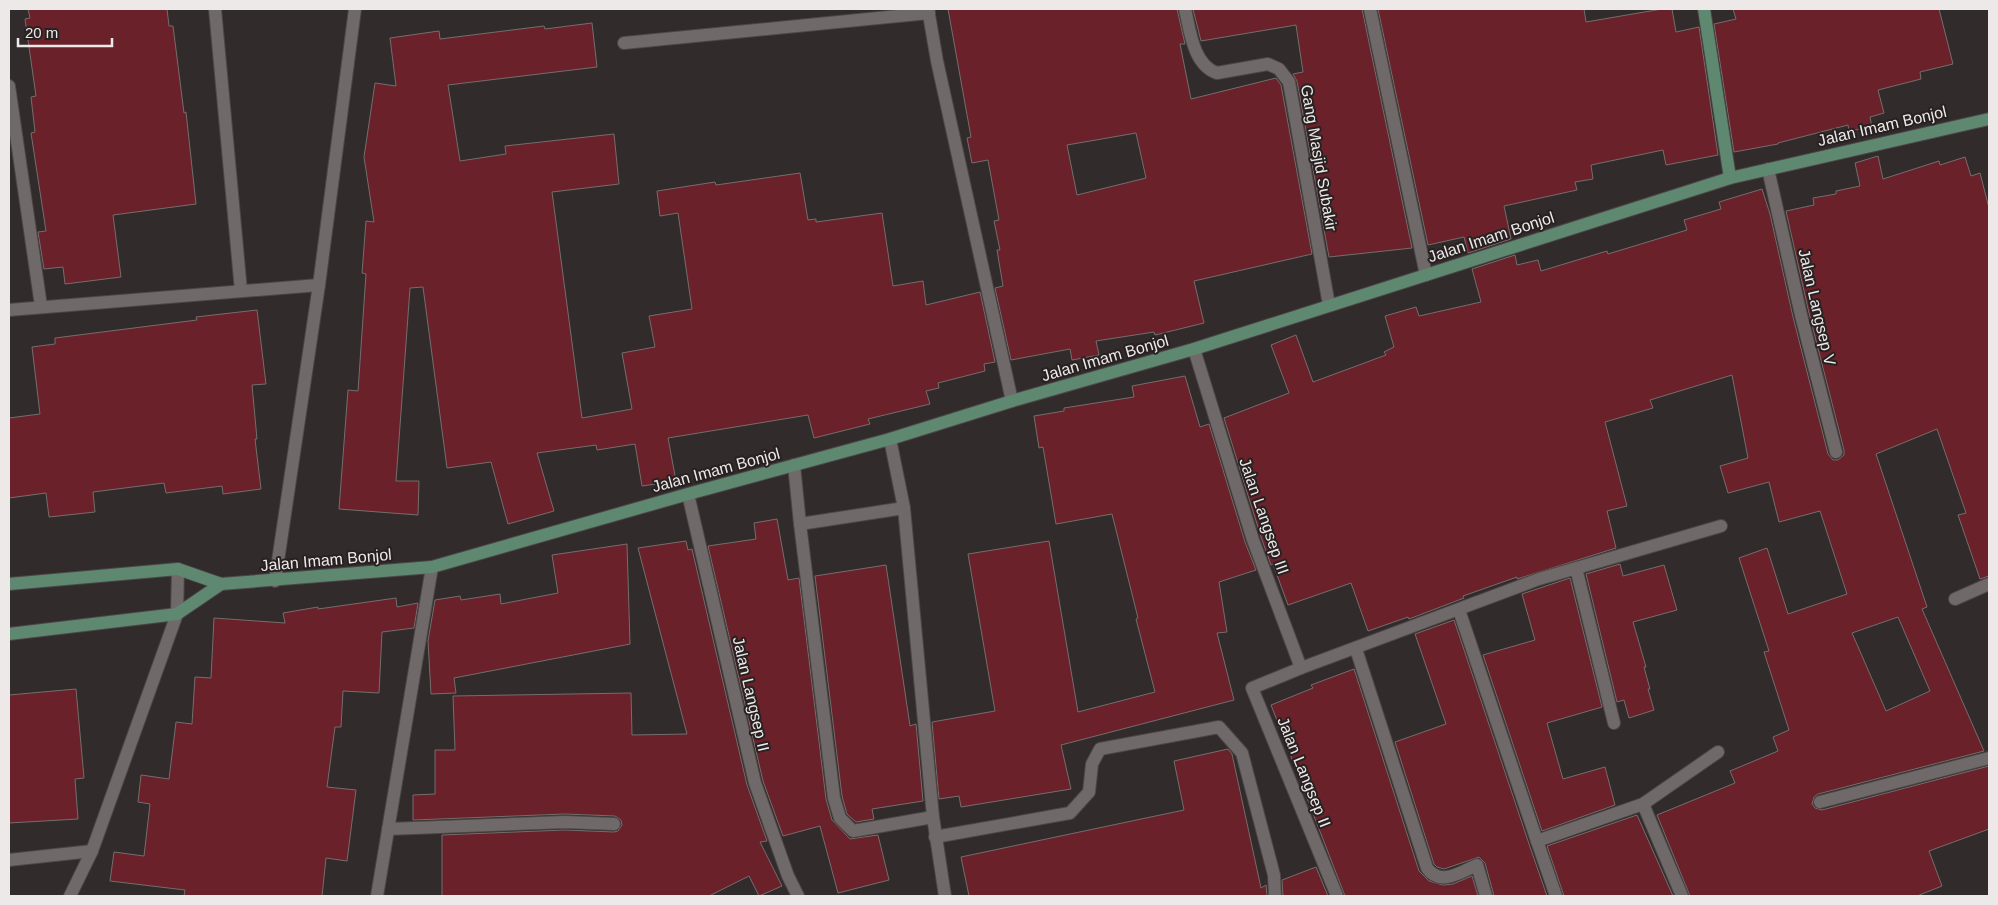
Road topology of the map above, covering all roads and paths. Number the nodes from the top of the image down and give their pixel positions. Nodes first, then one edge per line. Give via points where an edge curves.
1 (214, 9) edge
2 (355, 9) edge
3 (1185, 9) edge
4 (1370, 9) edge
5 (1704, 9) edge
6 (928, 11) edge
7 (624, 42) dead end
8 (9, 86) edge
9 (1989, 119) edge
10 (1768, 169) junction
11 (1730, 178) junction
12 (1426, 275) junction
13 (319, 285) junction
14 (241, 291) junction
15 (41, 306) junction
16 (1329, 306) junction
17 (9, 310) edge
18 (1194, 349) junction
19 (1012, 401) junction
20 (890, 439) junction
21 (1836, 452) dead end
22 (794, 465) junction
23 (688, 494) junction
24 (904, 508) junction
25 (800, 524) junction
26 (1721, 526) dead end
27 (432, 567) junction
28 (1576, 568) junction
29 (178, 569) junction
30 (275, 580) junction
31 (9, 584) edge
32 (221, 584) junction
33 (1989, 584) edge
34 (1955, 599) dead end
35 (1459, 610) junction
36 (177, 614) junction
37 (9, 634) edge
38 (1356, 649) junction
39 (1302, 668) junction
40 (1614, 723) dead end
41 (1718, 752) dead end
42 (1989, 758) edge
43 (1820, 802) dead end
44 (1643, 804) junction
45 (933, 817) junction
46 (614, 824) dead end
47 (388, 828) junction
48 (935, 837) junction
49 (1537, 841) junction
50 (92, 852) junction
51 (9, 860) edge
52 (70, 896) edge
53 (377, 896) edge
54 (798, 896) edge
55 (945, 896) edge
56 (1275, 896) edge
57 (1338, 896) edge
58 (1486, 896) edge
59 (1556, 896) edge
60 (1682, 896) edge

1 - 14 street
2 - 13 street
3 - 16 street, Gang Masjid Subakir via 1196,50 1209,70 1216,73 1268,64 1280,69 1289,82
4 - 12 street
5 - 11 street
6 - 7 street
6 - 19 street
8 - 15 street
9 - 10 street, Jalan Imam Bonjol
10 - 11 street, Jalan Imam Bonjol
10 - 21 street, Jalan Langsep V
11 - 12 street, Jalan Imam Bonjol
12 - 16 street, Jalan Imam Bonjol
13 - 14 street
13 - 30 street
14 - 15 street
15 - 17 street
16 - 18 street, Jalan Imam Bonjol
18 - 19 street, Jalan Imam Bonjol
18 - 39 street, Jalan Langsep III via 1253,540
19 - 20 street, Jalan Imam Bonjol
20 - 22 street, Jalan Imam Bonjol
20 - 24 street
22 - 23 street, Jalan Imam Bonjol
22 - 25 street
23 - 27 street, Jalan Imam Bonjol
23 - 54 street, Jalan Langsep II via 755,783
24 - 25 street
24 - 45 street
25 - 45 street via 834,798 840,818 853,831
26 - 28 street
27 - 30 street, Jalan Imam Bonjol
27 - 47 street
28 - 35 street
28 - 40 street
29 - 31 street
29 - 32 street
29 - 36 street
30 - 32 street, Jalan Imam Bonjol
32 - 36 street
33 - 34 street
35 - 38 street
35 - 49 street
36 - 37 street
36 - 50 street
38 - 39 street
38 - 58 street via 1427,868 1435,875 1448,877 1477,865
39 - 57 street, Jalan Langsep II via 1252,688
41 - 44 street
42 - 43 street
44 - 49 street
44 - 60 street
45 - 48 street
46 - 47 street via 566,822
47 - 53 street
48 - 55 street
48 - 56 street via 1070,813 1089,792 1092,764 1100,749 1219,727 1242,753 1274,875
49 - 59 street
50 - 51 street
50 - 52 street

